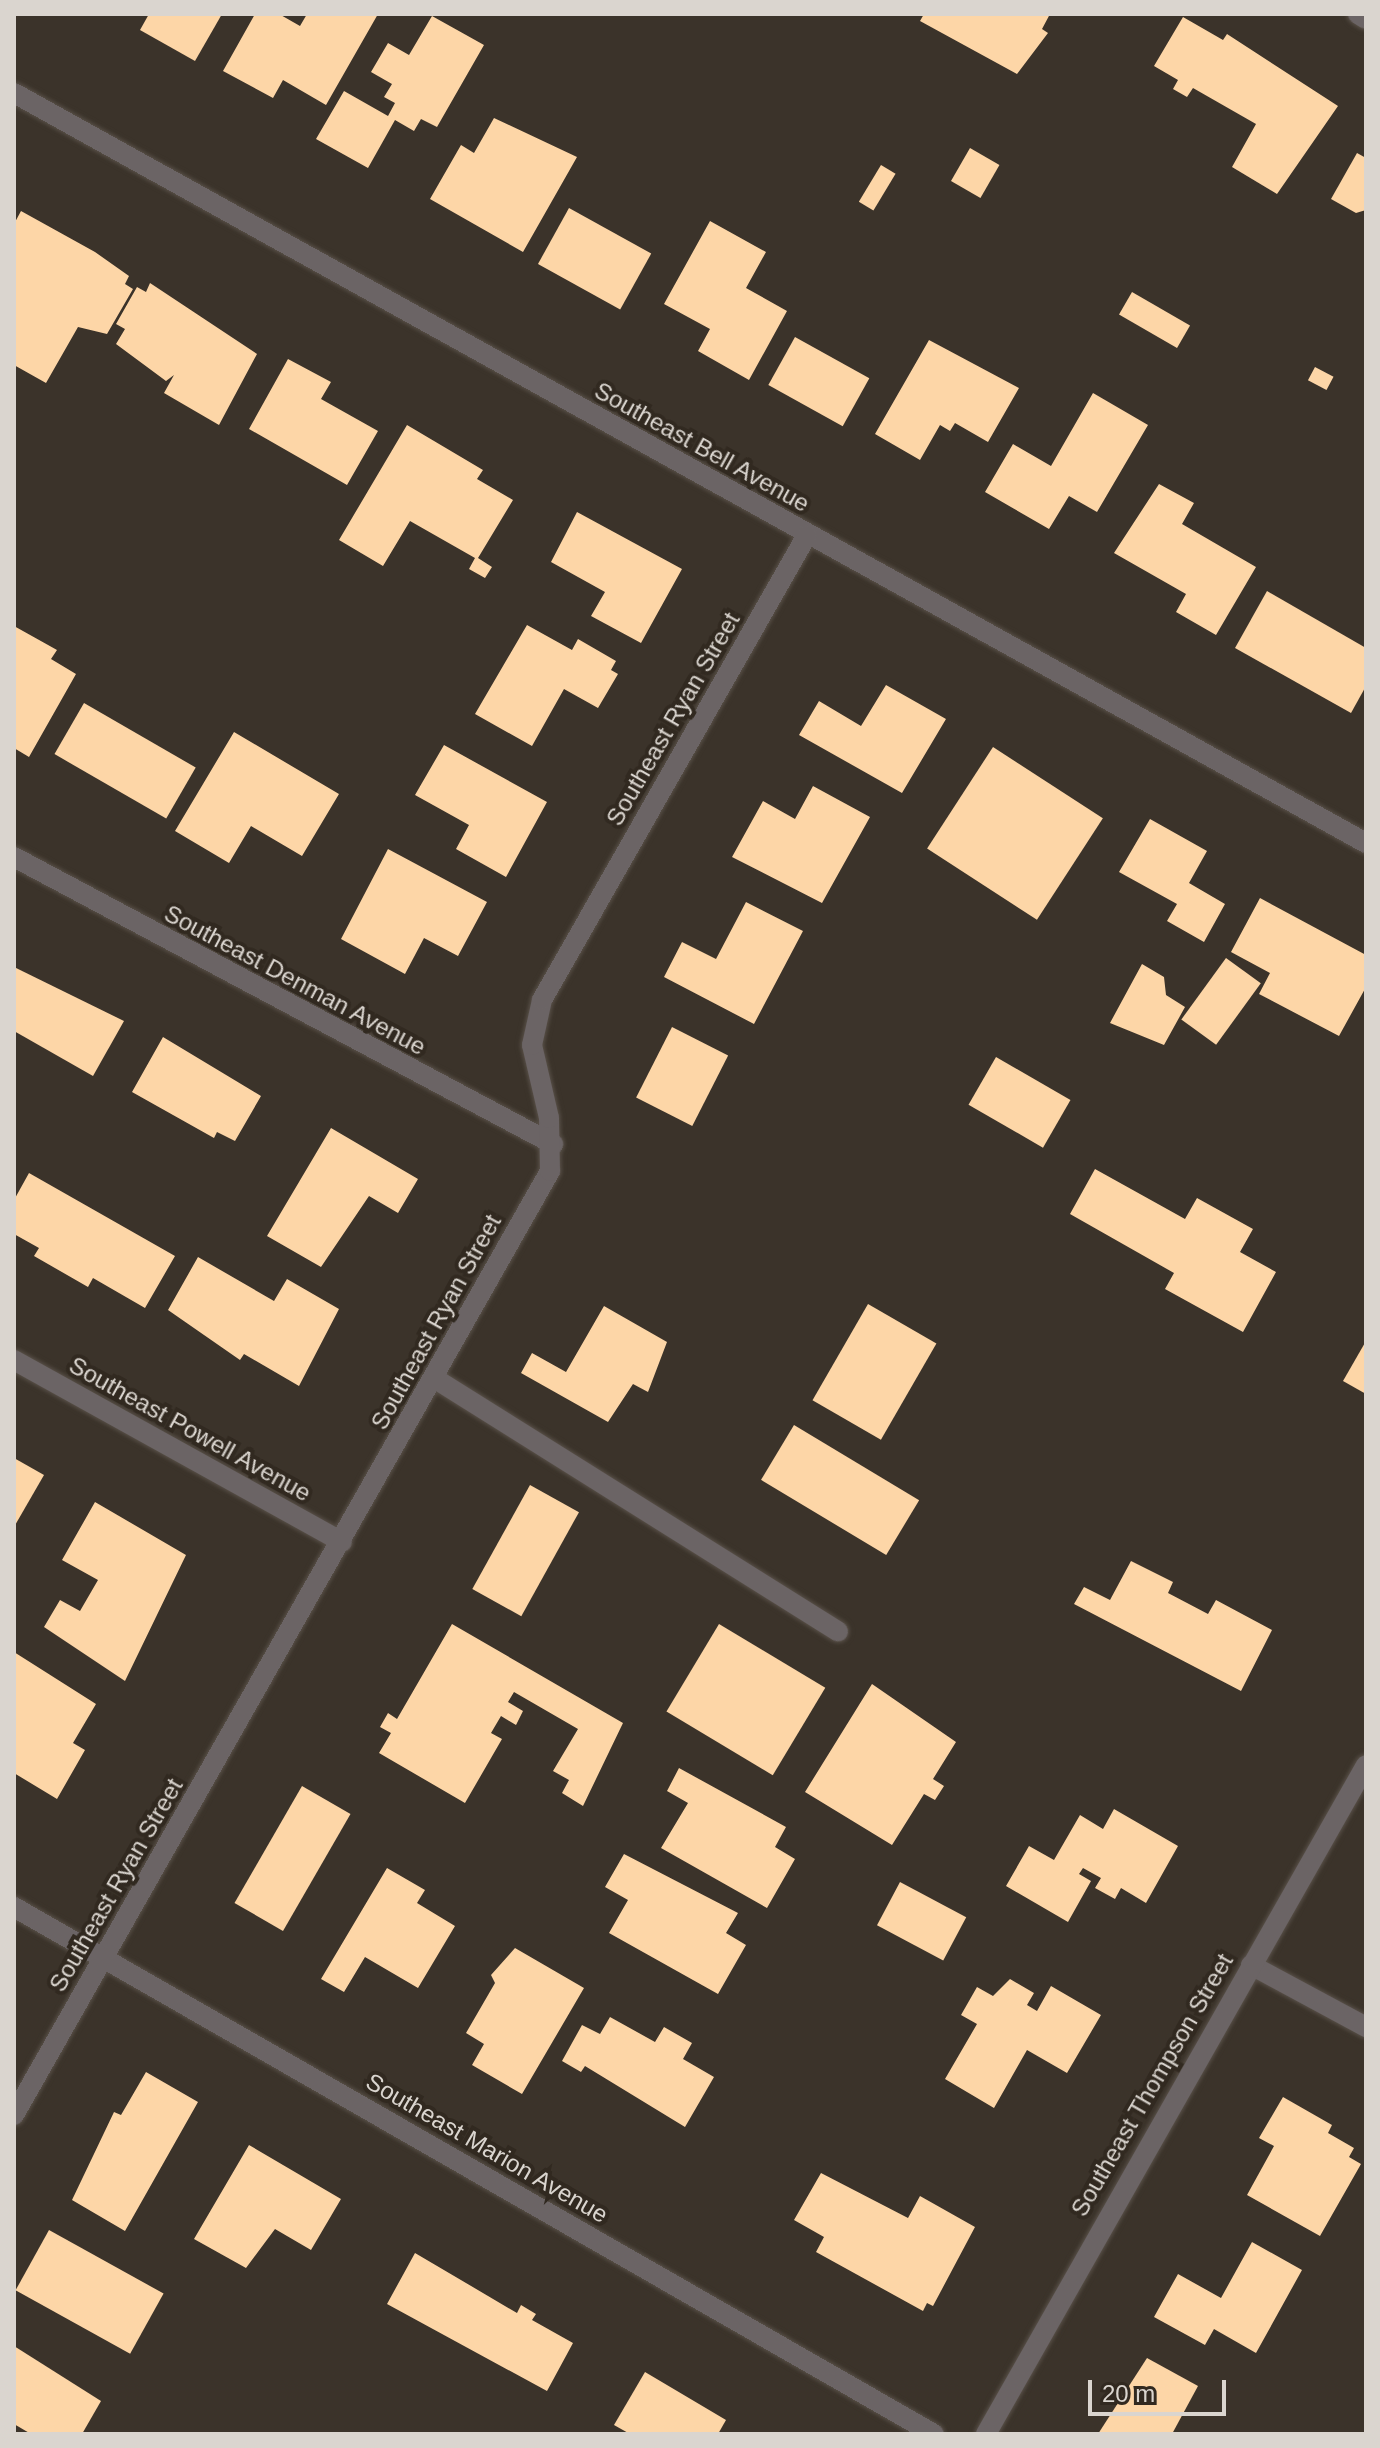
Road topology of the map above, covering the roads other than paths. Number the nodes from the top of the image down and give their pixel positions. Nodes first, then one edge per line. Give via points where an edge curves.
1 (1358, 14) edge
2 (1366, 19) edge
3 (14, 93) edge
4 (807, 535) junction
5 (1366, 843) edge
6 (14, 857) edge
7 (553, 1144) junction
8 (14, 1360) edge
9 (434, 1378) junction
10 (342, 1542) junction
11 (838, 1631) dead end
12 (1366, 1765) edge
13 (14, 1907) edge
14 (104, 1960) junction
15 (1251, 1965) junction
16 (1366, 2027) edge
17 (14, 2115) edge
18 (934, 2434) edge
19 (986, 2434) edge

1 - 2 street
3 - 4 street, Southeast Bell Avenue
4 - 5 street, Southeast Bell Avenue
4 - 7 street, Southeast Ryan Street via 542,1000 532,1045
6 - 7 street, Southeast Denman Avenue
7 - 9 street, Southeast Ryan Street via 550,1171
8 - 10 street, Southeast Powell Avenue
9 - 10 street, Southeast Ryan Street
9 - 11 street
10 - 14 street, Southeast Ryan Street
12 - 15 street, Southeast Thompson Street
13 - 14 street, Southeast Marion Avenue
14 - 17 street, Southeast Ryan Street
14 - 18 street, Southeast Marion Avenue
15 - 16 street
15 - 19 street, Southeast Thompson Street

